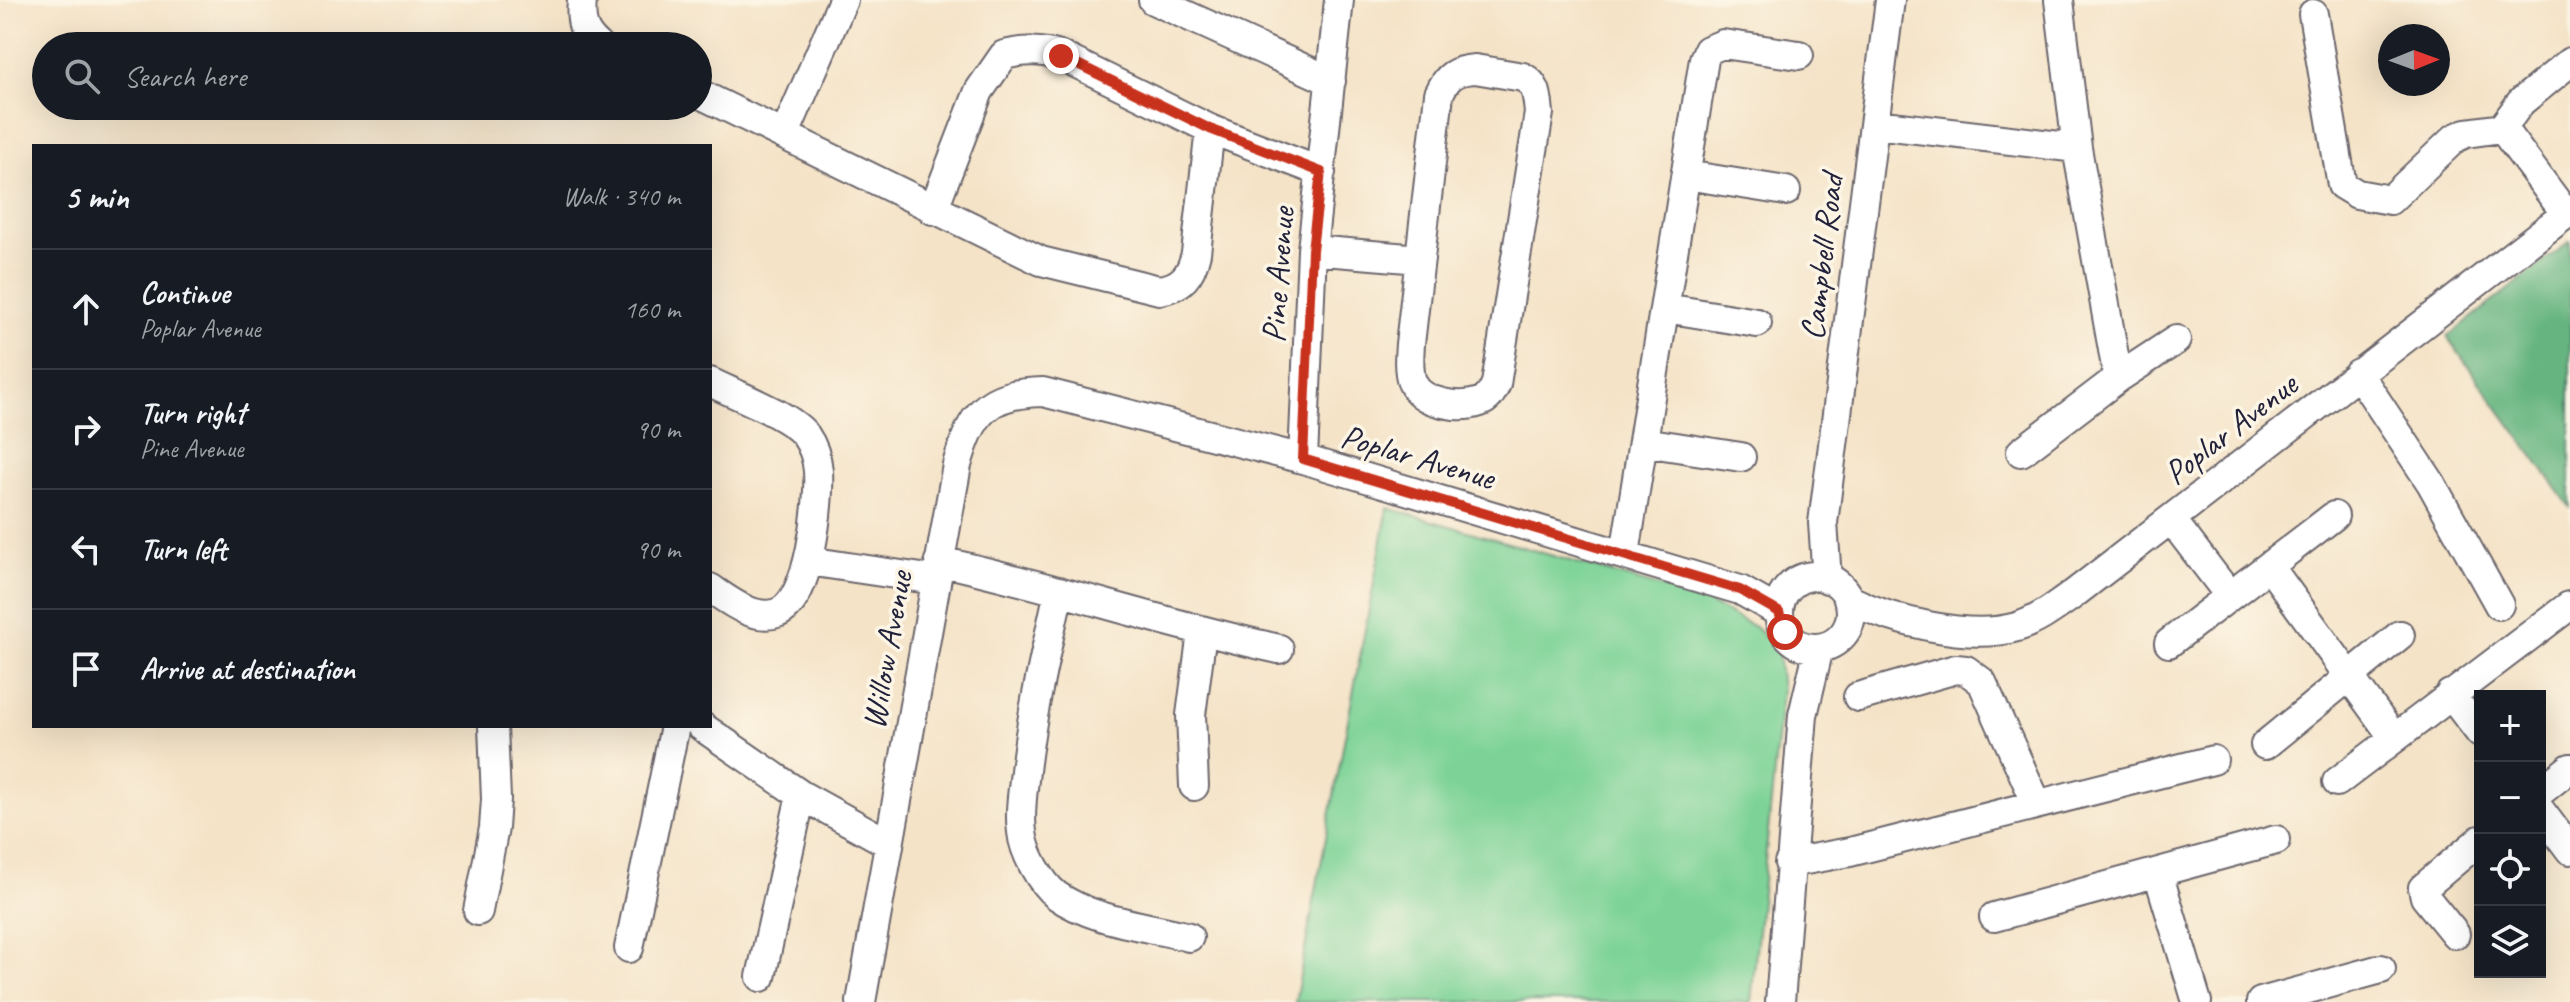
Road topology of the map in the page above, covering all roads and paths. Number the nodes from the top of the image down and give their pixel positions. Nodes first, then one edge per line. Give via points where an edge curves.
1 (582, 0) edge
2 (843, 0) edge
3 (1153, 0) edge
4 (1339, 0) edge
5 (1890, 0) edge
6 (2059, 0) edge
7 (2313, 14) dead end
8 (584, 32) edge
9 (1799, 55) dead end
10 (2570, 62) edge
11 (1331, 81) junction
12 (712, 100) edge
13 (1875, 124) junction
14 (2502, 128) junction
15 (1210, 129) junction
16 (785, 134) junction
17 (2077, 148) junction
18 (1321, 172) junction
19 (1686, 175) junction
20 (1786, 191) dead end
21 (933, 210) junction
22 (2568, 213) edge
23 (1312, 250) junction
24 (1420, 259) junction
25 (1665, 308) junction
26 (1757, 323) dead end
27 (2176, 340) dead end
28 (2358, 373) junction
29 (2118, 378) junction
30 (712, 383) edge
31 (1073, 398) joint
32 (1644, 442) junction
33 (2021, 452) dead end
34 (1741, 457) dead end
35 (1303, 459) junction
36 (2334, 516) dead end
37 (2171, 519) junction
38 (1625, 554) junction
39 (808, 561) junction
40 (2269, 566) junction
41 (937, 570) junction
42 (712, 589) edge
43 (1799, 590) junction
44 (1059, 591) junction
45 (2229, 595) junction
46 (1848, 599) junction
47 (2499, 605) dead end
48 (2569, 606) edge
49 (1908, 622) junction
50 (1847, 627) junction
51 (1202, 632) junction
52 (2400, 635) dead end
53 (2169, 643) dead end
54 (1810, 647) junction
55 (1279, 649) dead end
56 (2350, 676) junction
57 (2450, 694) junction
58 (1858, 697) dead end
59 (2474, 725) edge
60 (493, 728) edge
61 (675, 728) edge
62 (704, 728) edge
63 (2394, 738) junction
64 (2265, 745) dead end
65 (2213, 760) dead end
66 (2570, 768) edge
67 (2337, 782) dead end
68 (1194, 786) dead end
69 (2546, 787) edge
70 (801, 795) junction
71 (2037, 804) junction
72 (2546, 818) edge
73 (2276, 840) dead end
74 (888, 843) junction
75 (2474, 845) edge
76 (2570, 850) edge
77 (1789, 863) junction
78 (2158, 873) junction
79 (478, 911) dead end
80 (1994, 917) dead end
81 (2455, 934) dead end
82 (1189, 937) dead end
83 (629, 948) dead end
84 (2381, 969) dead end
85 (761, 977) dead end
86 (861, 1002) edge
87 (1780, 1002) edge
88 (2197, 1002) edge
89 (2261, 1002) edge

1 - 8 street
2 - 16 street
3 - 11 street
4 - 11 street, Pine Avenue
5 - 13 street, Campbell Road
6 - 17 street
7 - 14 street via 2342,185 2357,194 2390,200 2455,138
9 - 19 street via 1723,44 1708,50
10 - 14 street via 2521,102
11 - 18 street, Pine Avenue
12 - 16 street
13 - 17 street
13 - 43 street, Campbell Road via 1823,523
14 - 22 street
15 - 18 street
15 - 21 street via 1061,56 1041,50 1004,55 979,91
15 - 21 street via 1192,270 1169,289 1041,261
16 - 21 street
17 - 29 street
18 - 23 street, Pine Avenue
19 - 20 street
19 - 25 street
22 - 28 street, Poplar Avenue
23 - 24 street
23 - 35 street, Pine Avenue
24 - 24 street via 1439,94 1445,80 1475,69 1529,80 1537,91 1538,125 1496,384 1481,402 1434,401 1413,384 1410,344
25 - 26 street
25 - 32 street
27 - 29 street
28 - 37 street, Poplar Avenue
28 - 47 street via 2431,483
29 - 33 street
30 - 39 street via 786,420 812,447 818,474
31 - 35 street, Poplar Avenue
31 - 41 street, Willow Avenue via 1043,392 1010,395 975,417 957,465
32 - 34 street
32 - 38 street
35 - 38 street, Poplar Avenue
36 - 40 street
37 - 45 street
37 - 49 street, Poplar Avenue via 2053,609 2021,626 1992,632
38 - 43 street, Poplar Avenue via 1740,590
39 - 41 street
39 - 42 street via 794,599 775,614 748,610
40 - 45 street
40 - 56 street
41 - 44 street
41 - 74 street, Willow Avenue
43 - 46 street via 1843,590
43 - 54 street via 1785,632
44 - 51 street
44 - 82 street via 1028,746 1021,807 1026,846 1054,893 1070,903
45 - 53 street
46 - 49 street, Poplar Avenue
46 - 50 street
48 - 57 street
49 - 50 street, Poplar Avenue
50 - 54 street via 1836,641
51 - 55 street
51 - 68 street via 1191,715
52 - 56 street
54 - 77 street
56 - 63 street
56 - 64 street
57 - 59 street
57 - 63 street
58 - 71 street via 1956,669 1975,675
60 - 79 street via 494,828
61 - 83 street
62 - 70 street
63 - 67 street
65 - 71 street
66 - 69 street
70 - 74 street
70 - 85 street
71 - 77 street
72 - 76 street
73 - 78 street
74 - 86 street, Willow Avenue
75 - 81 street via 2423,888
77 - 87 street
78 - 80 street
78 - 88 street
84 - 89 street

